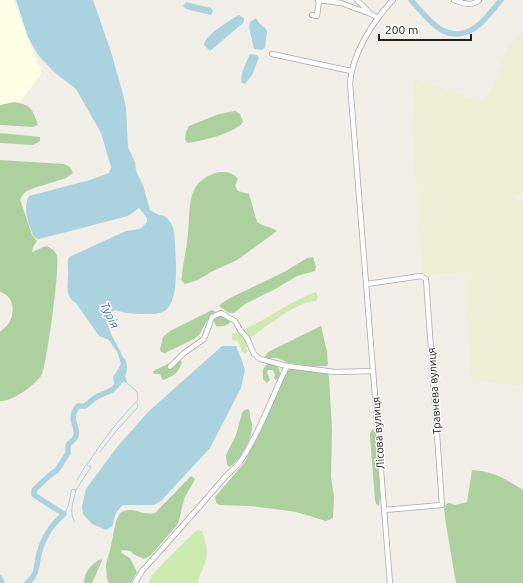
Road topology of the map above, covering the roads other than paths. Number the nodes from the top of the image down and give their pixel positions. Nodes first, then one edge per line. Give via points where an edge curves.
1 (318, 0) edge
2 (357, 0) edge
3 (393, 0) edge
4 (454, 0) edge
5 (479, 0) edge
6 (371, 14) junction
7 (312, 15) dead end
8 (378, 18) junction
9 (272, 54) dead end
10 (351, 71) junction
11 (367, 284) junction
12 (287, 366) junction
13 (170, 367) dead end
14 (373, 371) junction
15 (384, 510) junction
16 (135, 583) edge
17 (390, 583) edge

1 - 6 street via 341,3
1 - 7 street via 317,16
2 - 6 street
3 - 8 street
4 - 5 street via 471,5
6 - 8 street
8 - 10 street via 356,56
9 - 10 street
10 - 11 street, Лісова вулиця via 351,99
11 - 14 street, Лісова вулиця
11 - 15 street, Травнева вулиця via 421,276 426,279 427,286 442,505
12 - 13 street via 260,359 252,351 247,338 235,321 222,313 212,317 204,339
12 - 14 street via 335,372
12 - 16 street via 239,464 142,571
14 - 15 street, Лісова вулиця
15 - 17 street, Лісова вулиця

